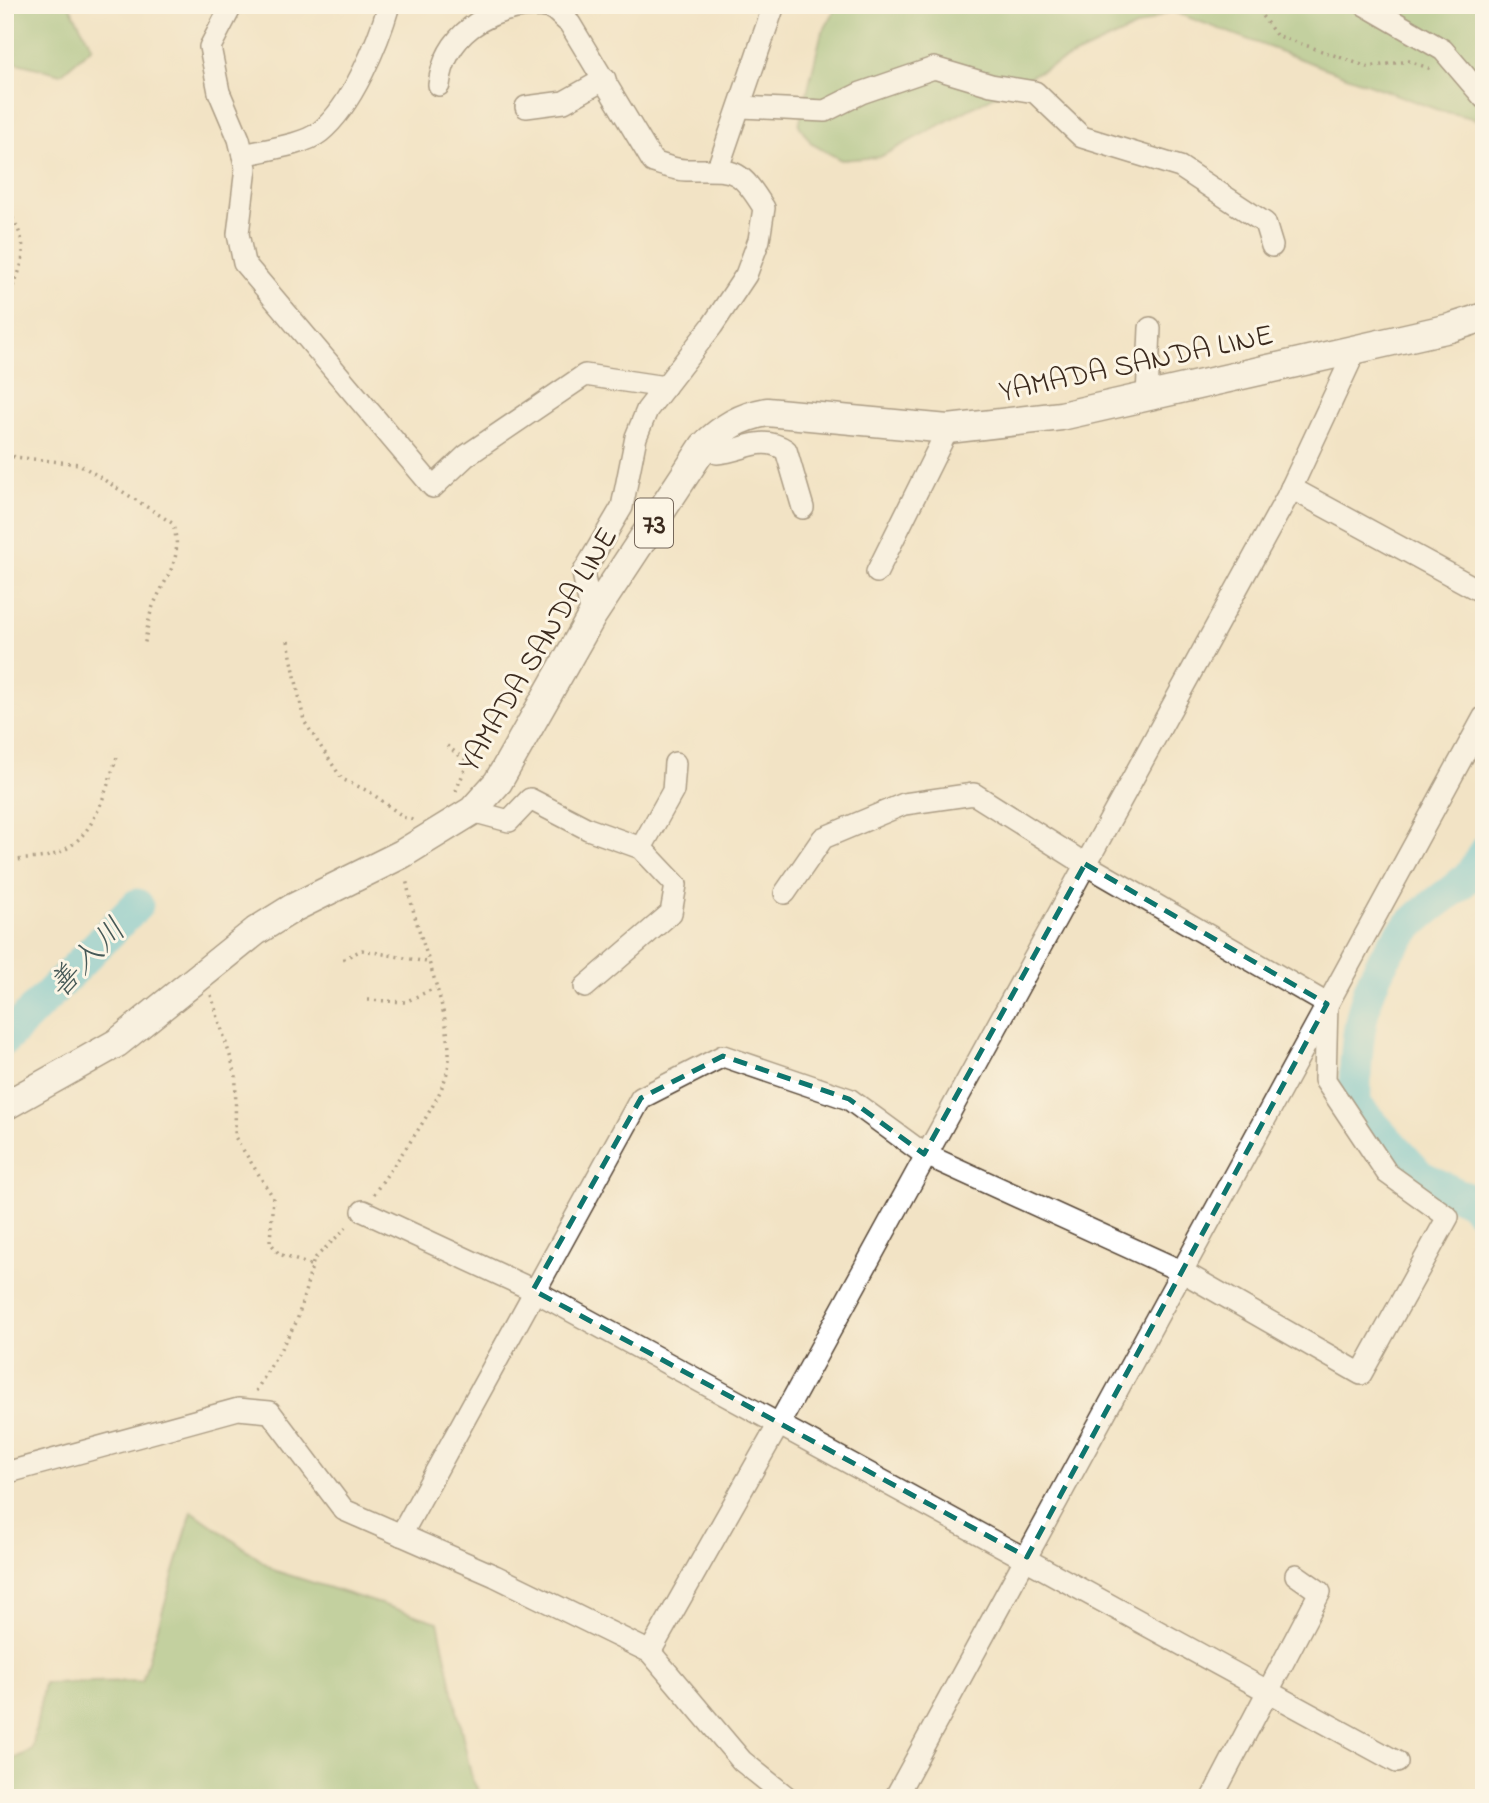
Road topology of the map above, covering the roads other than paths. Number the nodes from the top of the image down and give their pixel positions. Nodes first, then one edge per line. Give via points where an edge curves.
1 (232, 5) edge
2 (389, 5) edge
3 (774, 5) edge
4 (1365, 5) edge
5 (559, 7) edge
6 (605, 79) junction
7 (439, 85) dead end
8 (1484, 98) edge
9 (526, 107) dead end
10 (742, 107) junction
11 (243, 155) junction
12 (718, 168) junction
13 (1272, 246) dead end
14 (1484, 317) edge
15 (1150, 328) dead end
16 (1356, 349) junction
17 (665, 387) junction
18 (1147, 397) junction
19 (948, 429) junction
20 (704, 446) junction
21 (1291, 488) junction
22 (803, 508) dead end
23 (877, 572) dead end
24 (1484, 593) edge
25 (592, 616) junction
26 (1484, 717) edge
27 (675, 763) dead end
28 (472, 811) junction
29 (641, 848) junction
30 (1085, 864) junction
31 (785, 893) dead end
32 (585, 987) dead end
33 (1327, 1004) junction
34 (5, 1106) edge
35 (924, 1154) junction
36 (363, 1211) dead end
37 (1183, 1272) junction
38 (533, 1290) junction
39 (779, 1424) junction
40 (5, 1473) edge
41 (401, 1535) junction
42 (1027, 1557) junction
43 (1296, 1574) dead end
44 (650, 1652) junction
45 (1267, 1690) junction
46 (1397, 1762) dead end
47 (788, 1798) edge
48 (895, 1798) edge
49 (1212, 1798) edge

1 - 11 street via 210,47 219,92
2 - 11 street via 376,49 320,132
3 - 10 street
4 - 8 street via 1443,50
5 - 6 street
5 - 7 street via 489,15 462,32 441,66
6 - 9 street via 564,102
6 - 12 street via 621,115 653,162 684,170
10 - 12 street
10 - 13 street via 825,111 933,68 1035,92 1082,137 1180,167 1265,223
11 - 17 street via 246,169 237,234 244,263 433,487 466,456 584,374
12 - 17 street via 750,184 764,208 759,240 746,275
14 - 16 main road, YAMADA SANDA LINE / 73
15 - 18 street
16 - 18 main road, YAMADA SANDA LINE / 73
16 - 21 street
17 - 25 street via 647,410 636,437 622,507 583,573
18 - 19 main road, YAMADA SANDA LINE / 73 via 1025,422
19 - 20 main road, YAMADA SANDA LINE / 73 via 767,412 725,426
19 - 23 street
20 - 22 street via 717,453 763,441 775,443 786,450
20 - 25 main road, YAMADA SANDA LINE / 73
21 - 24 street
21 - 30 street
25 - 28 main road, YAMADA SANDA LINE / 73 via 498,782
26 - 33 street
27 - 29 street via 673,791
28 - 29 street via 509,821 530,799 588,829
28 - 34 main road, YAMADA SANDA LINE / 73 via 256,931 117,1043
29 - 32 street via 677,885 671,914
30 - 31 street via 974,794 904,804 823,838
30 - 33 street
30 - 35 street
33 - 37 street
33 - 37 street via 1325,1080 1387,1173 1448,1217 1361,1374
35 - 37 street
35 - 38 street via 849,1099 723,1056 640,1098
35 - 39 street
36 - 38 street
37 - 42 street
38 - 39 street
38 - 41 street
39 - 42 street
39 - 44 street
40 - 41 street via 238,1409 270,1412 344,1510
41 - 44 street
42 - 45 street
42 - 48 street
43 - 45 street via 1320,1592
44 - 47 street via 742,1761
45 - 46 street
45 - 49 street

